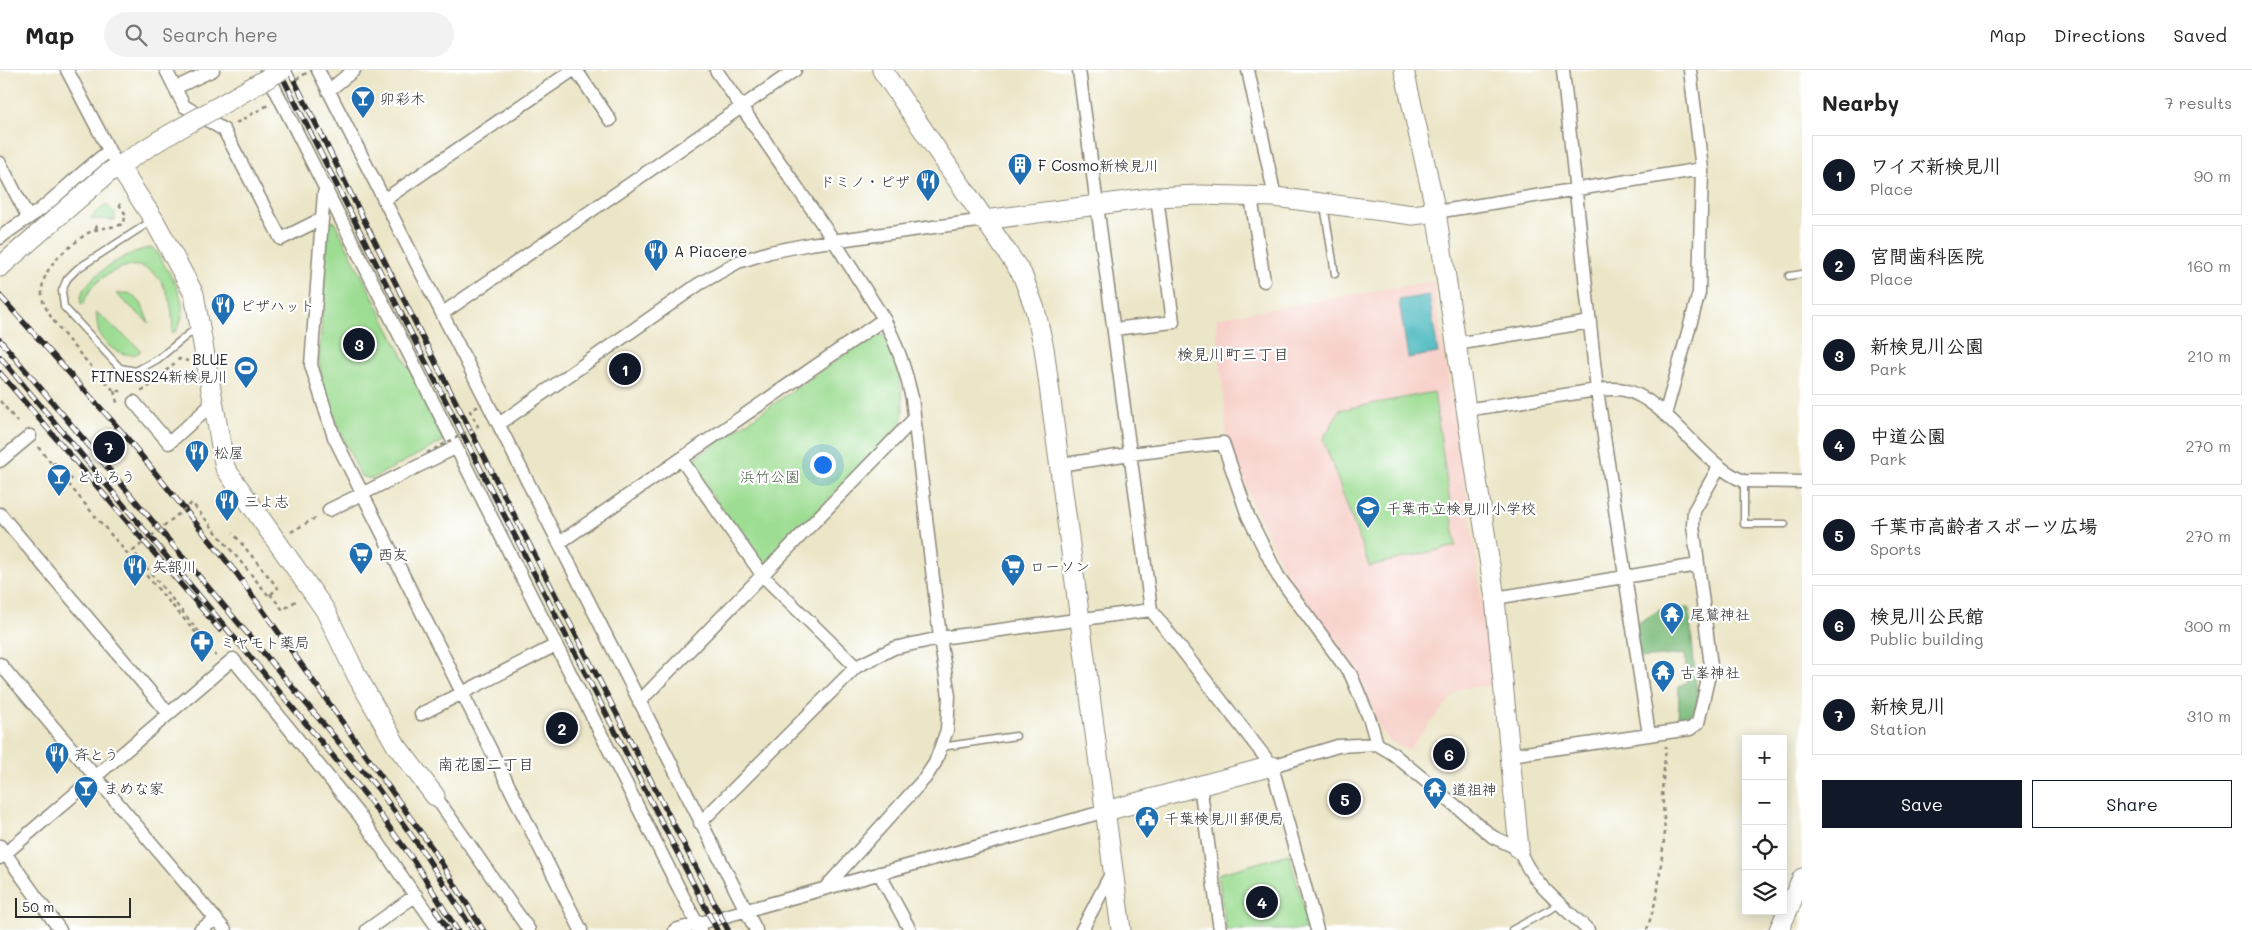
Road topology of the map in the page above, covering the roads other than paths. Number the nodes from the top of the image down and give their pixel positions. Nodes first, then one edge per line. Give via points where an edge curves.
1 (67, 70) edge
2 (166, 70) edge
3 (213, 70) edge
4 (265, 70) edge
5 (282, 70) edge
6 (318, 70) edge
7 (354, 70) edge
8 (574, 70) edge
9 (716, 70) edge
10 (795, 70) edge
11 (882, 70) edge
12 (1079, 70) edge
13 (1248, 70) edge
14 (1404, 70) edge
15 (1563, 70) edge
16 (1690, 70) edge
17 (176, 88) junction
18 (328, 91) junction
19 (741, 107) junction
20 (610, 120) dead end
21 (0, 163) edge
22 (112, 163) junction
23 (1702, 169) junction
24 (326, 189) junction
25 (1576, 189) junction
26 (1157, 197) junction
27 (1250, 197) junction
28 (1275, 198) junction
29 (384, 200) junction
30 (1324, 204) junction
31 (1098, 205) junction
32 (1436, 212) junction
33 (28, 217) junction
34 (321, 219) junction
35 (154, 220) junction
36 (985, 220) junction
37 (0, 238) edge
38 (834, 241) junction
39 (0, 267) edge
40 (1335, 274) dead end
41 (1802, 274) edge
42 (1789, 276) dead end
43 (1264, 281) dead end
44 (443, 313) junction
45 (884, 319) junction
46 (1590, 322) junction
47 (199, 325) junction
48 (1114, 329) junction
49 (1456, 344) junction
50 (1597, 390) junction
51 (134, 402) dead end
52 (213, 403) junction
53 (1466, 410) junction
54 (1665, 415) junction
55 (913, 420) junction
56 (499, 424) junction
57 (30, 436) road end
58 (456, 448) junction
59 (1130, 454) junction
60 (681, 459) junction
61 (0, 461) edge
62 (1059, 465) junction
63 (1719, 467) junction
64 (1744, 481) junction
65 (1802, 482) edge
66 (361, 494) junction
67 (329, 510) road end
68 (0, 514) edge
69 (1785, 524) dead end
70 (559, 543) junction
71 (1698, 565) junction
72 (763, 576) junction
73 (1625, 576) junction
74 (1495, 598) junction
75 (1151, 610) junction
76 (1079, 621) junction
77 (940, 638) junction
78 (556, 645) junction
79 (0, 664) edge
80 (856, 667) junction
81 (462, 693) junction
82 (639, 702) junction
83 (169, 714) junction
84 (421, 714) dead end
85 (1649, 735) junction
86 (1016, 736) dead end
87 (1378, 744) junction
88 (942, 747) junction
89 (1512, 755) junction
90 (1272, 766) junction
91 (95, 777) junction
92 (1200, 785) junction
93 (435, 796) joint
94 (1106, 811) junction
95 (700, 823) junction
96 (1519, 849) junction
97 (2, 852) edge
98 (1113, 870) junction
99 (879, 873) junction
100 (1802, 878) edge
101 (826, 887) junction
102 (416, 895) junction
103 (1560, 904) junction
104 (746, 911) junction
105 (216, 919) junction
106 (698, 927) edge
107 (60, 930) edge
108 (200, 930) edge
109 (225, 930) edge
110 (367, 930) edge
111 (439, 930) edge
112 (529, 930) edge
113 (581, 930) edge
114 (675, 930) edge
115 (756, 930) edge
116 (910, 930) edge
117 (1082, 930) edge
118 (1121, 930) edge
119 (1220, 930) edge
120 (1317, 930) edge
121 (1512, 930) edge
122 (1588, 930) edge
123 (1779, 930) edge

1 - 22 street
2 - 17 street
3 - 17 street
4 - 24 street
5 - 22 street, bridge via 158,141
6 - 18 street
7 - 18 street
8 - 20 street
8 - 29 street
9 - 19 street
10 - 19 street
11 - 36 street
12 - 31 street
13 - 28 street
14 - 32 street
15 - 25 street
16 - 23 street
17 - 34 street via 184,106 224,130 281,239
18 - 29 street
19 - 38 street
19 - 44 street
21 - 33 street
22 - 33 street via 86,168
22 - 35 street
22 - 39 street
23 - 25 street
23 - 54 street via 1699,292
24 - 34 street
24 - 58 street
25 - 32 street
25 - 46 street
26 - 27 street
26 - 31 street
26 - 48 street via 1174,322
27 - 28 street
27 - 43 street
28 - 30 street
29 - 44 street
30 - 32 street via 1412,215
30 - 40 lane
31 - 36 street
31 - 48 street
32 - 49 street
33 - 37 street
34 - 66 street via 311,365 334,437
35 - 47 street via 194,294
35 - 47 lane via 77,269 67,279 62,291 64,307 120,368 136,371 158,359
36 - 38 street
36 - 62 street via 1022,274 1035,309 1044,348
38 - 45 street
38 - 56 street via 770,252 738,262 699,284
41 - 42 lane
44 - 56 street
45 - 55 street via 907,376
45 - 60 street
46 - 49 street
46 - 50 street
47 - 52 street
48 - 59 street
49 - 53 street
50 - 53 street
50 - 54 street via 1626,390 1644,398
50 - 73 street
51 - 52 street via 169,443
52 - 93 street via 225,468 325,610 396,746
53 - 74 street
54 - 63 street
55 - 72 street
55 - 77 street
56 - 70 street
57 - 61 street
58 - 66 street
58 - 78 street
59 - 62 street
59 - 75 street
59 - 87 street via 1223,443 1248,516 1278,576 1351,675
60 - 70 street
60 - 72 street
62 - 76 street
63 - 64 street
63 - 71 street via 1694,511
64 - 65 street
64 - 69 lane via 1744,524
66 - 67 street
66 - 81 street
68 - 83 street
70 - 82 street
71 - 73 street
71 - 85 street via 1711,666 1698,722 1690,729
72 - 80 street
72 - 82 street
73 - 74 street
73 - 85 street
74 - 89 street
75 - 76 street
75 - 90 street
76 - 77 street
76 - 94 street
77 - 80 street via 894,648
77 - 88 street via 949,696 947,730
78 - 81 street
78 - 106 street
79 - 91 street
80 - 95 street
81 - 84 street
81 - 113 street
82 - 95 street
83 - 91 street
83 - 102 street via 233,659 359,815
85 - 89 street
86 - 88 lane
87 - 90 street via 1338,746
87 - 96 street via 1493,837
88 - 101 street via 925,778
89 - 96 street
90 - 92 street
90 - 120 street
91 - 97 street
91 - 105 street
92 - 94 street
92 - 119 street
93 - 112 street
94 - 98 street
94 - 99 street
95 - 104 street
96 - 103 street via 1533,876
97 - 107 street
98 - 117 street
98 - 118 street
99 - 101 street
99 - 116 street
100 - 123 street
101 - 104 street
102 - 110 street
102 - 111 street
103 - 121 lane
103 - 122 street
104 - 106 street
104 - 115 street
105 - 108 street
105 - 109 street
106 - 114 street

